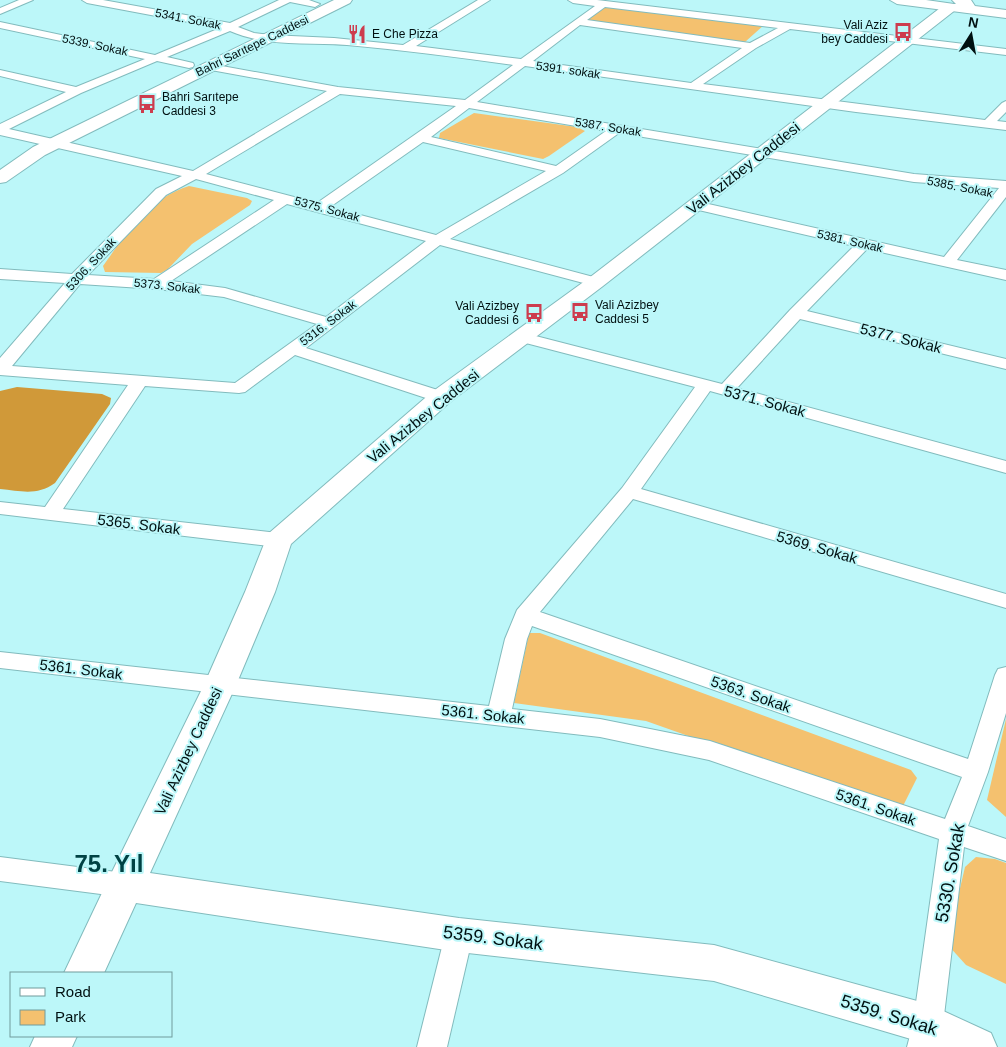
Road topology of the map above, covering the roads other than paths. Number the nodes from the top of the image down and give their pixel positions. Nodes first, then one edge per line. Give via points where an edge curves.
1 (28, 0) edge
2 (87, 0) edge
3 (287, 0) edge
4 (294, 0) edge
5 (345, 0) edge
6 (485, 0) edge
7 (573, 0) edge
8 (897, 0) edge
9 (320, 2) edge
10 (603, 4) junction
11 (951, 4) edge
12 (716, 5) dead end
13 (1006, 5) edge
14 (0, 11) edge
15 (1006, 14) edge
16 (706, 16) junction
17 (578, 22) junction
18 (0, 25) edge
19 (788, 26) junction
20 (230, 27) junction
21 (286, 30) junction
22 (266, 32) junction
23 (248, 35) junction
24 (312, 40) junction
25 (909, 40) junction
26 (752, 46) junction
27 (405, 48) junction
28 (1006, 52) edge
29 (158, 58) junction
30 (521, 64) junction
31 (189, 65) junction
32 (211, 67) junction
33 (0, 73) edge
34 (692, 87) junction
35 (338, 90) junction
36 (77, 91) junction
37 (467, 104) junction
38 (1006, 105) edge
39 (823, 106) junction
40 (987, 124) junction
41 (1006, 126) edge
42 (618, 128) junction
43 (0, 130) edge
44 (422, 138) junction
45 (37, 139) junction
46 (56, 143) junction
47 (762, 153) junction
48 (0, 161) edge
49 (558, 170) junction
50 (195, 175) junction
51 (0, 178) edge
52 (914, 178) joint
53 (1004, 191) edge
54 (286, 198) junction
55 (694, 204) junction
56 (321, 207) junction
57 (437, 240) junction
58 (864, 244) junction
59 (947, 263) junction
60 (0, 274) edge
61 (1006, 275) edge
62 (76, 279) junction
63 (596, 282) junction
64 (157, 284) junction
65 (796, 313) junction
66 (329, 323) junction
67 (524, 338) junction
68 (293, 349) junction
69 (1006, 364) edge
70 (0, 370) edge
71 (139, 382) junction
72 (706, 385) junction
73 (726, 390) junction
74 (441, 398) junction
75 (1006, 467) edge
76 (629, 492) junction
77 (0, 508) edge
78 (50, 514) junction
79 (278, 540) junction
80 (1006, 601) edge
81 (525, 616) junction
82 (0, 660) edge
83 (1006, 675) edge
84 (220, 685) junction
85 (499, 716) junction
86 (976, 772) junction
87 (952, 833) junction
88 (1006, 850) edge
89 (0, 868) edge
90 (124, 885) junction
91 (459, 935) junction
92 (84, 972) edge
93 (925, 1035) edge
94 (432, 1047) edge
95 (976, 1047) edge

1 - 14 street
2 - 20 street, 5341. Sokak
3 - 20 street
4 - 9 street
5 - 21 street, Bahri Sarıtepe Caddesi
6 - 27 street
7 - 10 street
8 - 11 street
9 - 22 street, Bahri Sarıtepe Caddesi
10 - 16 street
10 - 17 street
11 - 13 street
11 - 15 street
11 - 25 street, Vali Azizbey Caddesi
12 - 16 street
16 - 19 street
17 - 26 street
17 - 30 street
18 - 29 street, 5339. Sokak
19 - 25 street
19 - 26 street
20 - 22 street
20 - 23 street
20 - 29 street
21 - 22 street, Bahri Sarıtepe Caddesi
21 - 24 street
22 - 23 street, Bahri Sarıtepe Caddesi
22 - 24 street
22 - 32 street, Bahri Sarıtepe Caddesi
23 - 31 street, Bahri Sarıtepe Caddesi
24 - 27 street, 5391. sokak
25 - 28 street
25 - 39 street, Vali Azizbey Caddesi
26 - 34 street
27 - 30 street, 5391. sokak
29 - 31 street, 5339. Sokak
29 - 36 street
30 - 34 street, 5391. sokak
30 - 37 street
31 - 45 street, Bahri Sarıtepe Caddesi
32 - 35 street, 5387. Sokak
32 - 46 street, Bahri Sarıtepe Caddesi
33 - 36 street
34 - 39 street, 5391. sokak
35 - 37 street, 5387. Sokak
35 - 50 street, 5306. Sokak
36 - 43 street
37 - 42 street, 5387. Sokak
37 - 44 street
38 - 40 street
39 - 40 street, 5391. sokak
39 - 47 street, Vali Azizbey Caddesi
40 - 41 street, 5391. sokak
42 - 47 street, 5387. Sokak
42 - 49 street, 5316. Sokak
43 - 45 street, 5375. Sokak
44 - 49 street
44 - 56 street
45 - 46 street, 5375. Sokak
45 - 48 street, Bahri Sarıtepe Caddesi
46 - 50 street, 5375. Sokak
46 - 51 street, Bahri Sarıtepe Caddesi
47 - 52 street, 5387. Sokak
47 - 55 street, Vali Azizbey Caddesi
49 - 57 street, 5316. Sokak
50 - 54 street, 5375. Sokak
50 - 62 street, 5306. Sokak via 161,192
52 - 53 street, 5385. Sokak
53 - 59 street
54 - 56 street, 5375. Sokak
54 - 64 street
55 - 58 street, 5381. Sokak
55 - 63 street, Vali Azizbey Caddesi
56 - 57 street, 5375. Sokak
57 - 63 street, 5375. Sokak
57 - 66 street, 5316. Sokak
58 - 59 street, 5381. Sokak
58 - 65 street
59 - 61 street, 5381. Sokak
60 - 62 street, 5373. Sokak
62 - 64 street, 5373. Sokak
62 - 70 street, 5306. Sokak
63 - 67 street, Vali Azizbey Caddesi
64 - 66 street, 5373. Sokak via 224,294
65 - 69 street, 5377. Sokak
65 - 73 street
66 - 68 street, 5316. Sokak
67 - 72 street, 5371. Sokak
67 - 74 street, Vali Azizbey Caddesi
68 - 71 street, 5316. Sokak via 239,388
68 - 74 street
70 - 71 street, 5316. Sokak
71 - 78 street
72 - 73 street, 5371. Sokak
72 - 76 street
73 - 75 street, 5371. Sokak
74 - 79 street, Vali Azizbey Caddesi
76 - 80 street, 5369. Sokak
76 - 81 street
77 - 78 street, 5365. Sokak
78 - 79 street, 5365. Sokak
79 - 84 street, Vali Azizbey Caddesi via 260,592
81 - 85 street via 516,639
81 - 86 street, 5363. Sokak
82 - 84 street, 5361. Sokak
83 - 86 street, 5330. Sokak
84 - 85 street, 5361. Sokak
84 - 90 street, Vali Azizbey Caddesi
85 - 87 street, 5361. Sokak via 600,728 710,751
86 - 87 street, 5330. Sokak
87 - 88 street, 5361. Sokak
87 - 93 street, 5330. Sokak
89 - 90 street, 5359. Sokak
90 - 91 street, 5359. Sokak
90 - 92 street, Vali Azizbey Caddesi
91 - 93 street, 5359. Sokak via 714,963
91 - 94 street
93 - 95 street, 5359. Sokak

